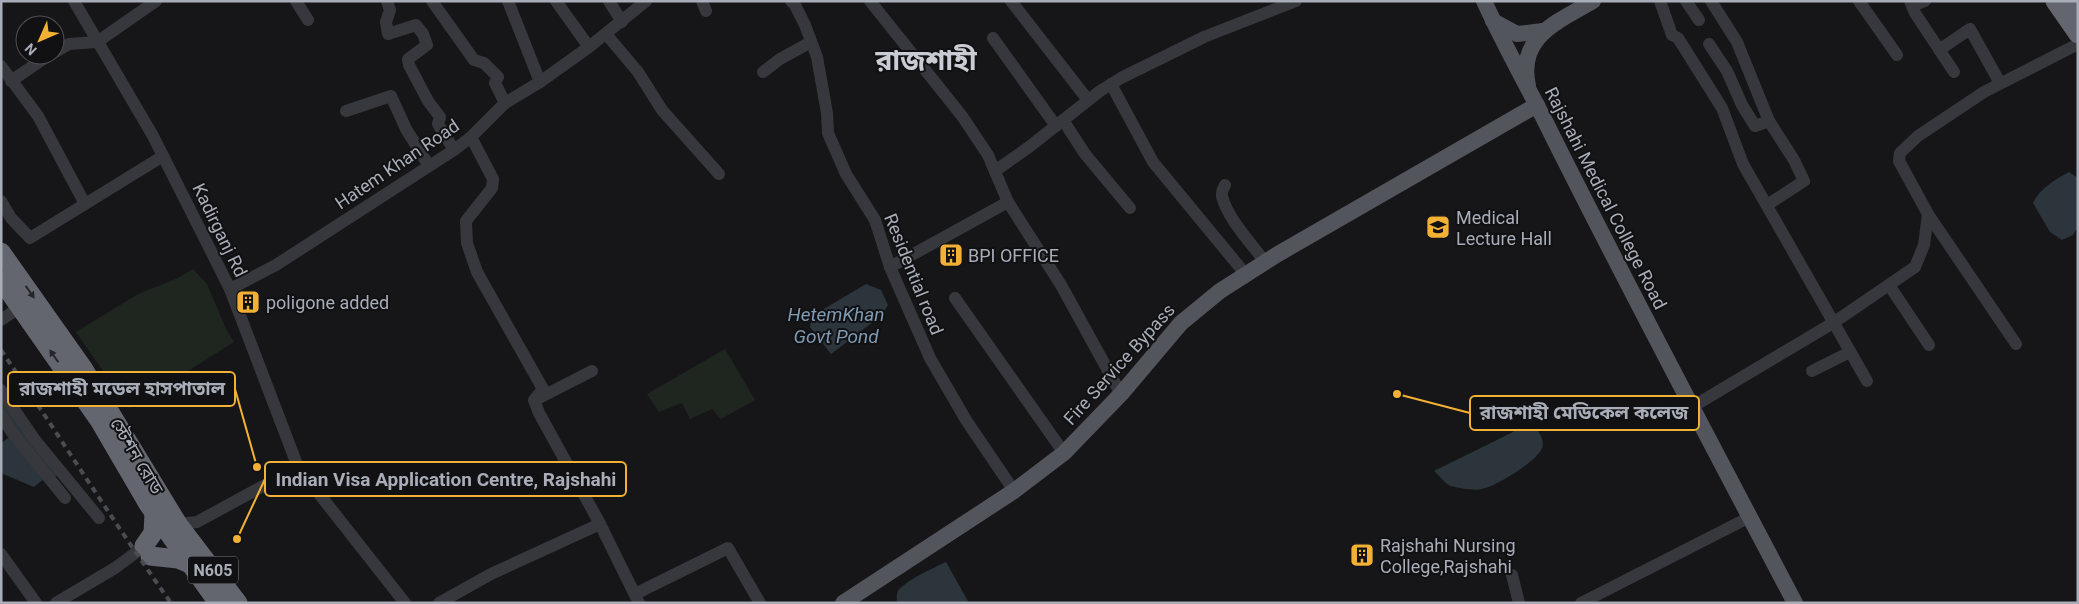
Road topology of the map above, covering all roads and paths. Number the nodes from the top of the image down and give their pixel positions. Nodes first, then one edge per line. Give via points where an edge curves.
1 (74, 1) edge
2 (156, 1) edge
3 (296, 1) edge
4 (387, 1) edge
5 (432, 1) edge
6 (508, 1) edge
7 (556, 1) edge
8 (609, 1) edge
9 (646, 1) edge
10 (791, 1) edge
11 (870, 1) edge
12 (1011, 1) edge
13 (1296, 1) edge
14 (1484, 1) edge
15 (1593, 1) edge
16 (1660, 1) edge
17 (1686, 1) edge
18 (1711, 1) edge
19 (1859, 1) edge
20 (1925, 1) edge
21 (1911, 4) edge
22 (2070, 8) edge
23 (308, 20) dead end
24 (1493, 20) junction
25 (1699, 20) dead end
26 (622, 22) junction
27 (1543, 31) junction
28 (606, 34) junction
29 (2078, 34) edge
30 (992, 38) dead end
31 (97, 42) junction
32 (812, 42) junction
33 (1709, 44) dead end
34 (2078, 44) edge
35 (65, 46) edge
36 (589, 47) junction
37 (1938, 50) junction
38 (1897, 55) dead end
39 (34, 65) edge
40 (1, 66) edge
41 (764, 72) dead end
42 (1954, 72) dead end
43 (11, 81) junction
44 (540, 82) junction
45 (2000, 83) junction
46 (1111, 84) junction
47 (1530, 98) junction
48 (1088, 100) junction
49 (505, 103) junction
50 (346, 111) dead end
51 (1769, 121) junction
52 (1059, 123) junction
53 (471, 137) junction
54 (454, 150) junction
55 (163, 156) junction
56 (429, 166) junction
57 (995, 171) junction
58 (719, 174) dead end
59 (1225, 185) dead end
60 (1, 201) edge
61 (1008, 202) junction
62 (85, 204) junction
63 (1767, 205) junction
64 (1130, 208) dead end
65 (1928, 214) junction
66 (1, 252) edge
67 (1265, 262) junction
68 (890, 267) junction
69 (1247, 276) junction
70 (1, 280) edge
71 (1889, 285) junction
72 (230, 289) junction
73 (955, 298) dead end
74 (20, 307) junction
75 (1, 320) edge
76 (1833, 324) junction
77 (2016, 344) dead end
78 (1928, 345) dead end
79 (1850, 352) junction
80 (592, 371) dead end
81 (1812, 371) dead end
82 (1866, 381) dead end
83 (1, 390) edge
84 (1121, 394) junction
85 (534, 400) junction
86 (1692, 407) junction
87 (1, 415) edge
88 (24, 424) junction
89 (11, 431) junction
90 (1064, 454) junction
91 (298, 467) junction
92 (1014, 492) junction
93 (66, 498) dead end
94 (154, 513) junction
95 (99, 518) dead end
96 (1744, 520) junction
97 (600, 524) junction
98 (181, 532) junction
99 (147, 551) junction
100 (1, 554) edge
101 (190, 564) junction
102 (1512, 575) dead end
103 (637, 599) edge
104 (36, 603) edge
105 (56, 603) edge
106 (218, 603) edge
107 (238, 603) edge
108 (405, 603) edge
109 (439, 603) edge
110 (760, 603) edge
111 (843, 603) edge
112 (1519, 603) edge
113 (1581, 603) edge
114 (1788, 603) edge
115 (1795, 603) edge

1 - 31 street, Kadirganj Rd
2 - 31 street
3 - 23 street
4 - 54 street via 390,10 386,22 388,34 416,25 423,34 427,45 408,59 409,66 440,117 438,124
5 - 49 street via 474,60 484,63 498,77 495,82
6 - 44 street
7 - 36 street
8 - 26 street
9 - 26 street, Hatem Khan Road
10 - 32 street, Residential road
11 - 57 street via 962,116
12 - 48 street
13 - 46 street via 1204,37
14 - 24 main road
15 - 27 main road
16 - 63 street via 1672,34 1678,38 1722,108 1743,164
17 - 25 street
18 - 51 street via 1737,42
19 - 38 street
20 - 21 street
21 - 37 street
22 - 29 highway
24 - 27 main road via 1517,34
24 - 47 main road
26 - 28 street, Hatem Khan Road
27 - 47 main road via 1531,48 1526,68
28 - 36 street, Hatem Khan Road
28 - 58 street via 638,72 662,110
30 - 52 street
31 - 35 street
31 - 55 street, Kadirganj Rd
32 - 41 street via 780,59
32 - 68 street, Residential road via 828,133 846,174 875,220
33 - 51 street via 1728,70 1742,105 1755,126
34 - 45 street
36 - 44 street, Hatem Khan Road
37 - 42 street
37 - 45 street via 1970,29
39 - 43 street
40 - 43 street
43 - 62 street via 38,116
44 - 49 street, Hatem Khan Road
45 - 65 street via 1918,136 1900,152 1899,161
46 - 48 street
46 - 69 street via 1153,162
47 - 67 main road, Fire Service Bypass
47 - 86 main road, Rajshahi Medical College Road
47 - 96 main road, Rajshahi Medical College Road
48 - 52 street
49 - 53 street, Hatem Khan Road
50 - 56 street via 391,96 406,129
51 - 63 street via 1804,181
52 - 57 street
52 - 64 street
53 - 54 street, Hatem Khan Road
53 - 85 street via 493,179 492,188 466,221 467,243 477,272 543,389
54 - 56 street, Hatem Khan Road
55 - 62 street
55 - 72 street, Kadirganj Rd
56 - 72 street, Hatem Khan Road via 276,265
57 - 61 street
59 - 67 street via 1221,194 1225,204
60 - 62 street via 11,218 30,238
61 - 68 street
61 - 84 street via 1061,285
63 - 76 street
65 - 71 street via 1924,245 1915,267
65 - 77 street
66 -> 98 highway, স্টেশন রোড / N605 via 83,368
67 - 69 main road, Fire Service Bypass
68 - 92 street, Residential road via 930,358
69 - 84 main road, Fire Service Bypass via 1220,291 1181,322
70 - 74 highway, স্টেশন রোড / N605
71 - 76 street
71 - 78 street
72 - 91 street, Kadirganj Rd
73 - 90 street
74 - 75 street
94 -> 74 highway, স্টেশন রোড / N605 via 99,420
76 - 79 street
76 - 86 street
79 - 81 street
79 - 82 street
80 - 85 street
83 - 88 street
84 - 90 main road, Fire Service Bypass
85 - 97 street
86 - 115 main road, Rajshahi Medical College Road
87 - 89 street
88 - 89 street
88 - 95 street
89 - 93 street
90 - 92 main road, Fire Service Bypass
91 - 98 street
91 - 108 street, Kadirganj Rd
92 - 111 main road, Fire Service Bypass
94 - 98 highway, স্টেশন রোড / N605
94 - 99 highway via 153,533
96 - 113 street
96 - 114 main road, Rajshahi Medical College Road
97 - 103 street
97 - 109 street via 491,574
98 - 99 street
98 - 101 highway, N605
98 - 107 highway, N605
99 - 101 highway
99 - 105 street
100 - 104 street
101 - 106 highway, N605
102 - 112 street
103 - 110 street via 728,548

